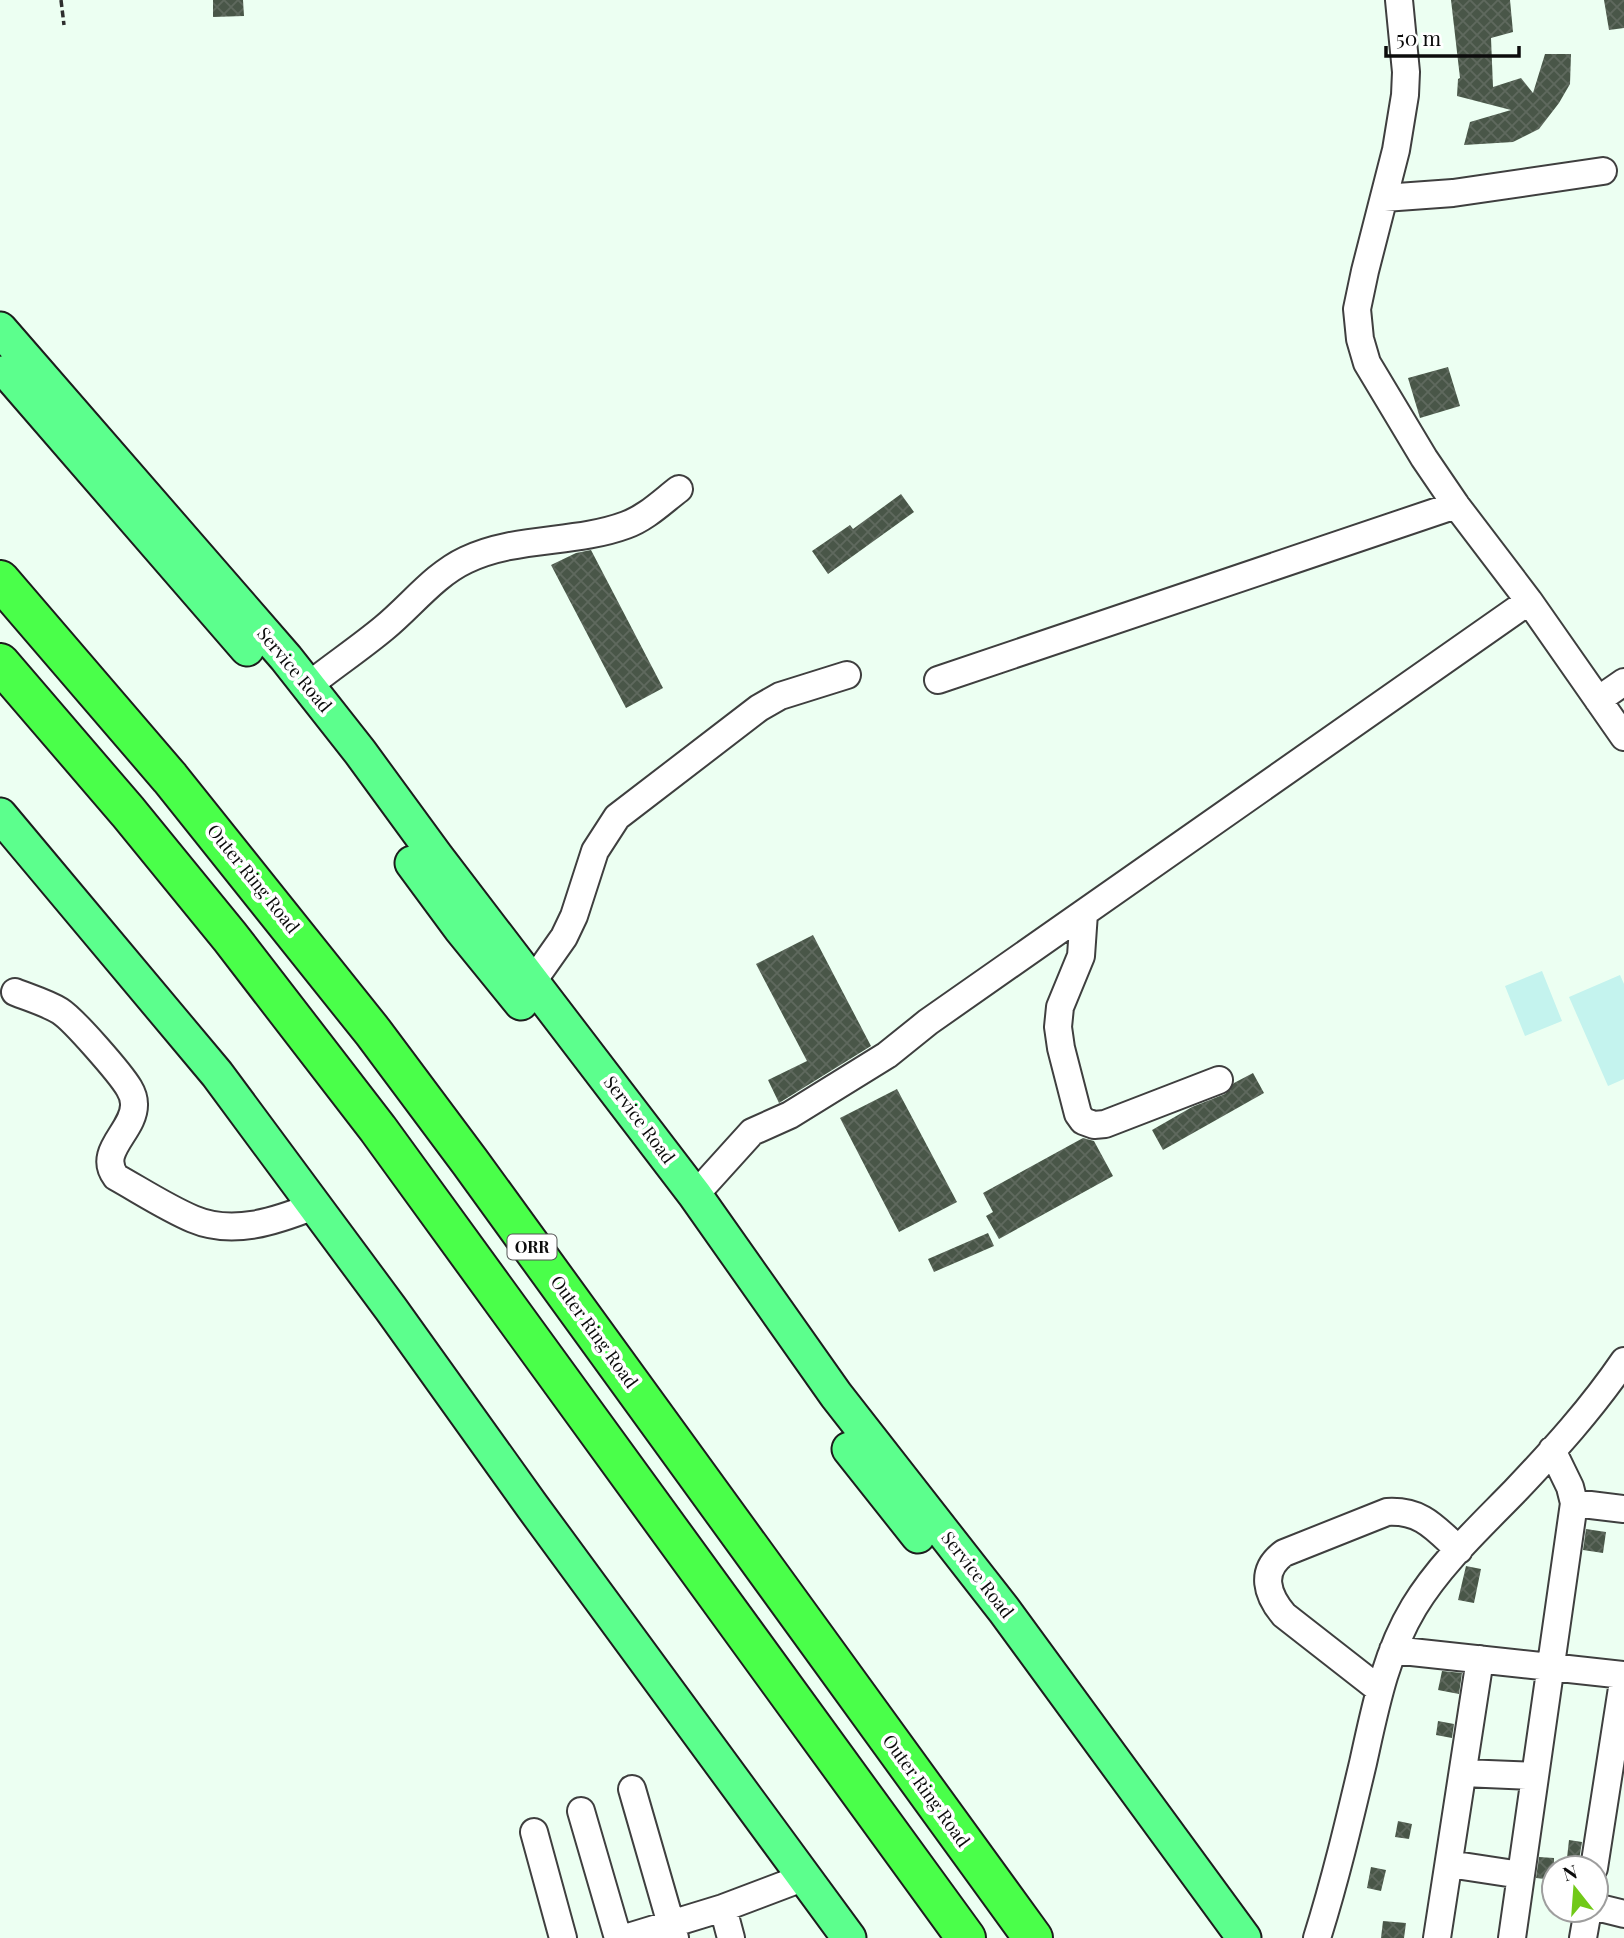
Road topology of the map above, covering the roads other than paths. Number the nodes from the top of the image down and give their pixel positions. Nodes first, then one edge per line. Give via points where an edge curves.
1 (1399, 0) edge
2 (1603, 171) dead end
3 (1384, 198) junction
4 (0, 329) edge
5 (0, 364) edge
6 (679, 489) dead end
7 (1456, 505) junction
8 (0, 580) edge
9 (1530, 601) junction
10 (0, 663) edge
11 (847, 675) dead end
12 (938, 680) dead end
13 (1624, 682) edge
14 (308, 686) junction
15 (1598, 700) junction
16 (1624, 737) edge
17 (0, 816) edge
18 (1084, 913) junction
19 (533, 981) junction
20 (15, 992) dead end
21 (1219, 1080) dead end
22 (695, 1195) junction
23 (314, 1206) junction
24 (1624, 1361) edge
25 (1552, 1450) junction
26 (1574, 1503) junction
27 (1624, 1509) edge
28 (1459, 1550) junction
29 (1393, 1650) junction
30 (1480, 1659) junction
31 (1550, 1667) junction
32 (1624, 1675) edge
33 (1380, 1690) junction
34 (1463, 1773) junction
35 (1535, 1776) junction
36 (632, 1789) dead end
37 (580, 1811) dead end
38 (534, 1832) dead end
39 (1596, 1854) edge
40 (1449, 1864) junction
41 (1521, 1875) junction
42 (805, 1877) junction
43 (723, 1908) junction
44 (673, 1931) edge
45 (563, 1938) edge
46 (618, 1938) edge
47 (625, 1938) edge
48 (731, 1938) edge
49 (849, 1938) edge
50 (966, 1938) edge
51 (1033, 1938) edge
52 (1220, 1938) edge
53 (1244, 1938) edge
54 (1317, 1938) edge
55 (1437, 1938) edge
56 (1512, 1938) edge

1 - 3 street via 1405,95
2 - 3 street
3 - 7 street via 1357,309 1360,340 1379,385
4 - 14 main road, Service Road
5 - 52 main road via 318,733 453,917 684,1215 816,1406 1000,1641
6 - 14 street via 628,525 492,550 465,561
7 - 9 street
7 - 12 street
8 - 51 highway, Outer Ring Road / ORR via 213,830 389,1054
9 - 15 street
9 - 18 street
10 - 50 highway via 230,937 378,1129
11 - 19 street via 780,696 759,708 617,817 595,851 564,937
13 - 15 street
14 - 19 main road, Service Road
15 - 16 street
17 - 23 main road via 216,1074
18 - 21 street via 1081,956 1060,1007 1058,1027 1083,1121 1105,1124
18 - 22 street via 887,1055 790,1115 752,1132
19 - 22 main road, Service Road
20 - 23 street via 62,1012 129,1087 135,1105 132,1117 109,1161 116,1177 211,1225 255,1225
22 - 53 main road, Service Road via 836,1395 1004,1610
23 - 42 main road
24 - 25 street
25 - 26 street
25 - 28 street
26 - 27 street
26 - 31 street
28 - 29 street via 1414,1606
28 - 33 street via 1425,1519 1403,1511 1387,1512 1275,1559 1269,1572 1272,1602
29 - 30 street
29 - 33 street
30 - 31 street
30 - 34 street
31 - 32 street
31 - 35 street
32 - 39 street
33 - 54 street
34 - 35 street
34 - 40 street
35 - 41 street
36 - 44 street
37 - 46 street
38 - 45 street
40 - 41 street
40 - 55 street
41 - 56 street
42 - 43 street
42 - 49 main road
43 - 44 street
43 - 48 street
44 - 47 street

